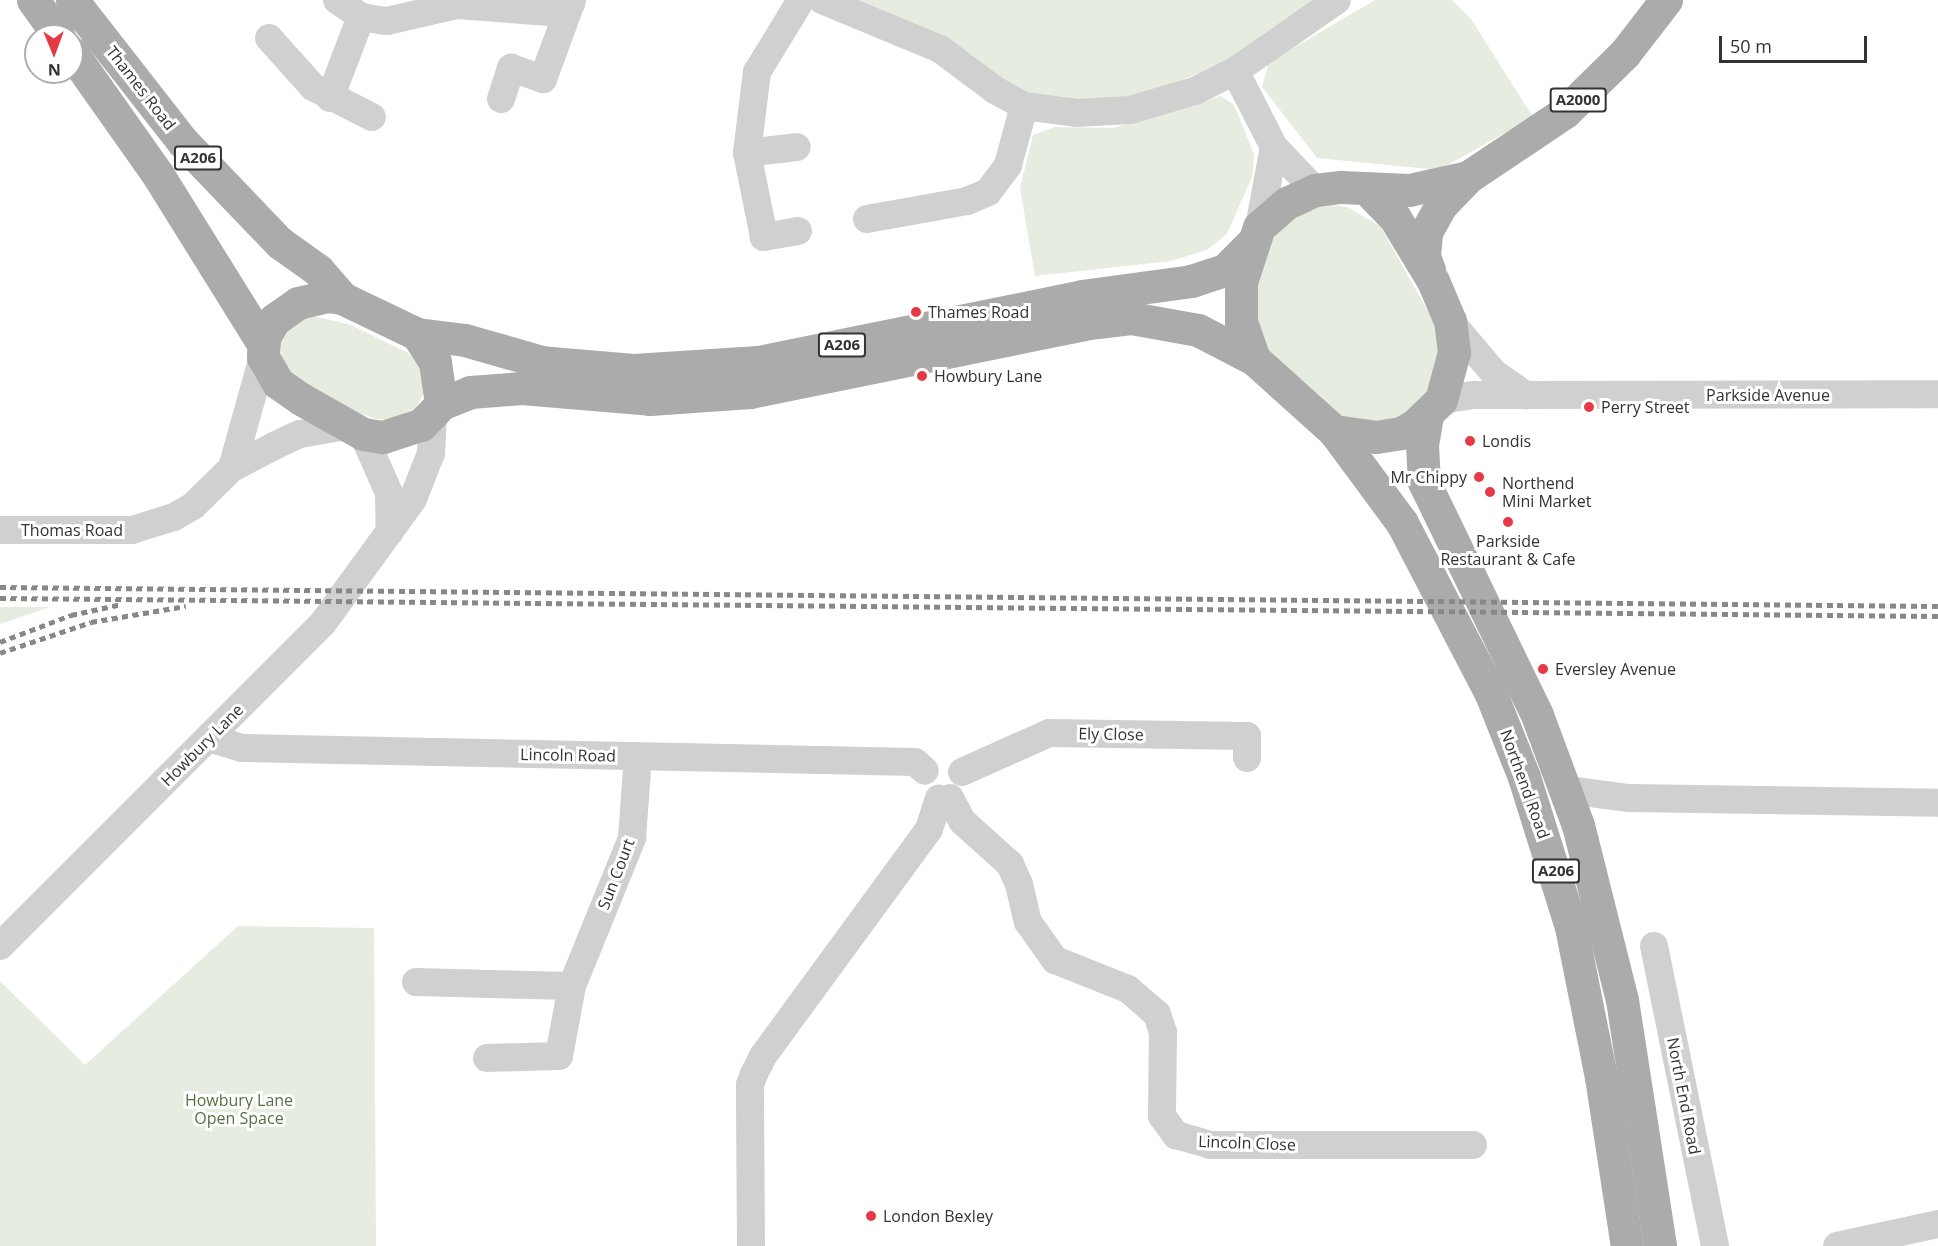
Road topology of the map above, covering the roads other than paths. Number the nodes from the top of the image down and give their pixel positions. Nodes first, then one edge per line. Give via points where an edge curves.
1 (33, 0) edge
2 (72, 0) edge
3 (338, 0) edge
4 (801, 0) edge
5 (822, 0) edge
6 (1337, 0) edge
7 (1666, 0) edge
8 (571, 2) edge
9 (361, 17) junction
10 (50, 24) edge
11 (269, 38) dead end
12 (84, 70) edge
13 (1234, 71) junction
14 (330, 98) junction
15 (501, 99) dead end
16 (1024, 106) junction
17 (372, 117) dead end
18 (797, 147) dead end
19 (1274, 147) junction
20 (747, 153) junction
21 (1468, 177) junction
22 (1315, 190) junction
23 (1368, 190) junction
24 (867, 219) dead end
25 (798, 231) dead end
26 (1256, 235) junction
27 (1433, 282) junction
28 (342, 298) junction
29 (1450, 321) junction
30 (417, 334) junction
31 (263, 351) junction
32 (1254, 359) junction
33 (1938, 394) edge
34 (1526, 395) junction
35 (1434, 408) junction
36 (437, 410) junction
37 (355, 430) junction
38 (1335, 431) junction
39 (232, 468) junction
40 (0, 530) edge
41 (390, 532) junction
42 (209, 738) junction
43 (638, 756) junction
44 (1246, 758) dead end
45 (925, 771) junction
46 (962, 772) junction
47 (1567, 789) junction
48 (1629, 798) junction
49 (945, 799) junction
50 (1938, 803) edge
51 (1578, 825) junction
52 (0, 946) edge
53 (1654, 946) dead end
54 (416, 982) dead end
55 (572, 986) junction
56 (487, 1058) dead end
57 (1473, 1145) dead end
58 (1938, 1224) edge
59 (751, 1246) edge
60 (1627, 1246) edge
61 (1660, 1246) edge
62 (1715, 1246) edge
63 (1837, 1246) edge

1 - 10 main road
2 - 28 main road, Thames Road / A206 via 183,142 280,243 318,270
3 - 9 street
4 - 20 street via 757,72
5 - 16 street via 940,49 995,90
6 - 13 street
7 - 21 main road, A2000 via 1625,53 1565,112
8 - 9 street via 560,13 457,5 387,21
8 - 15 street via 543,80 511,68
9 - 14 street
11 - 14 street via 313,87
12 - 31 main road, Thames Road / A206 via 158,175
13 - 16 street via 1174,99 1130,110 1077,113
13 - 19 street
14 - 17 street
16 - 24 street via 1008,165 988,192 966,201
18 - 20 street
19 - 22 street
19 - 26 street
20 - 25 street via 764,237
21 - 23 main road, A2000 via 1427,188
21 - 27 main road, A2000 via 1441,205 1426,232 1424,256
22 - 23 main road, Thames Road
22 - 26 main road, Thames Road via 1287,203
23 - 27 main road via 1395,218
26 - 30 main road, Thames Road / A206 via 1225,270 1199,279 1083,296 758,362 643,370 589,368 542,362 465,340
26 - 32 main road via 1239,294 1241,322
27 - 29 main road
28 - 30 main road, Thames Road
28 - 31 main road, Thames Road via 328,296 298,303 274,320
29 - 34 street via 1494,373
29 - 35 main road via 1454,352
30 - 36 main road via 435,362
31 - 37 main road, Thames Road via 278,382
31 - 39 street
32 - 36 main road, A206 via 1198,330 1131,318 1083,324 750,392 650,399 497,389 460,394
32 - 38 main road
33 - 34 street, Parkside Avenue
34 - 35 street, Parkside Avenue
35 - 38 main road via 1401,433 1360,436
35 - 47 main road, A206 via 1422,444 1424,482 1537,716
36 - 37 main road via 402,434 382,437
36 - 41 street, Howbury Lane via 431,453 413,499
37 - 39 street, Thomas Road via 300,434
37 - 41 street via 387,486
38 - 60 main road, Northend Road / A206 via 1402,523 1491,694 1524,777 1573,938 1601,1077
39 - 40 street, Thomas Road via 193,506 174,517 132,530
41 - 42 street, Howbury Lane via 323,623
42 - 43 street, Lincoln Road via 242,748
42 - 52 street, Howbury Lane
43 - 45 street, Lincoln Road via 915,762
43 - 55 street, Sun Court via 632,838
44 - 46 street, Ely Close via 1247,736 1049,733
45 - 46 street via 934,761 947,760
45 - 49 street via 925,789
46 - 49 street via 962,784
47 - 48 street
47 - 51 main road, A206
48 - 50 street
48 - 51 street via 1598,809
49 - 57 street, Lincoln Close via 962,821 1010,864 1028,922 1054,960 1128,989 1157,1014 1163,1032 1162,1116 1176,1135 1210,1145
49 - 59 street via 929,829 763,1056 754,1074 750,1085
51 - 61 main road, A206 via 1622,1000
53 - 62 street, North End Road
54 - 55 street
55 - 56 street, Sun Court via 560,1056
58 - 63 street

